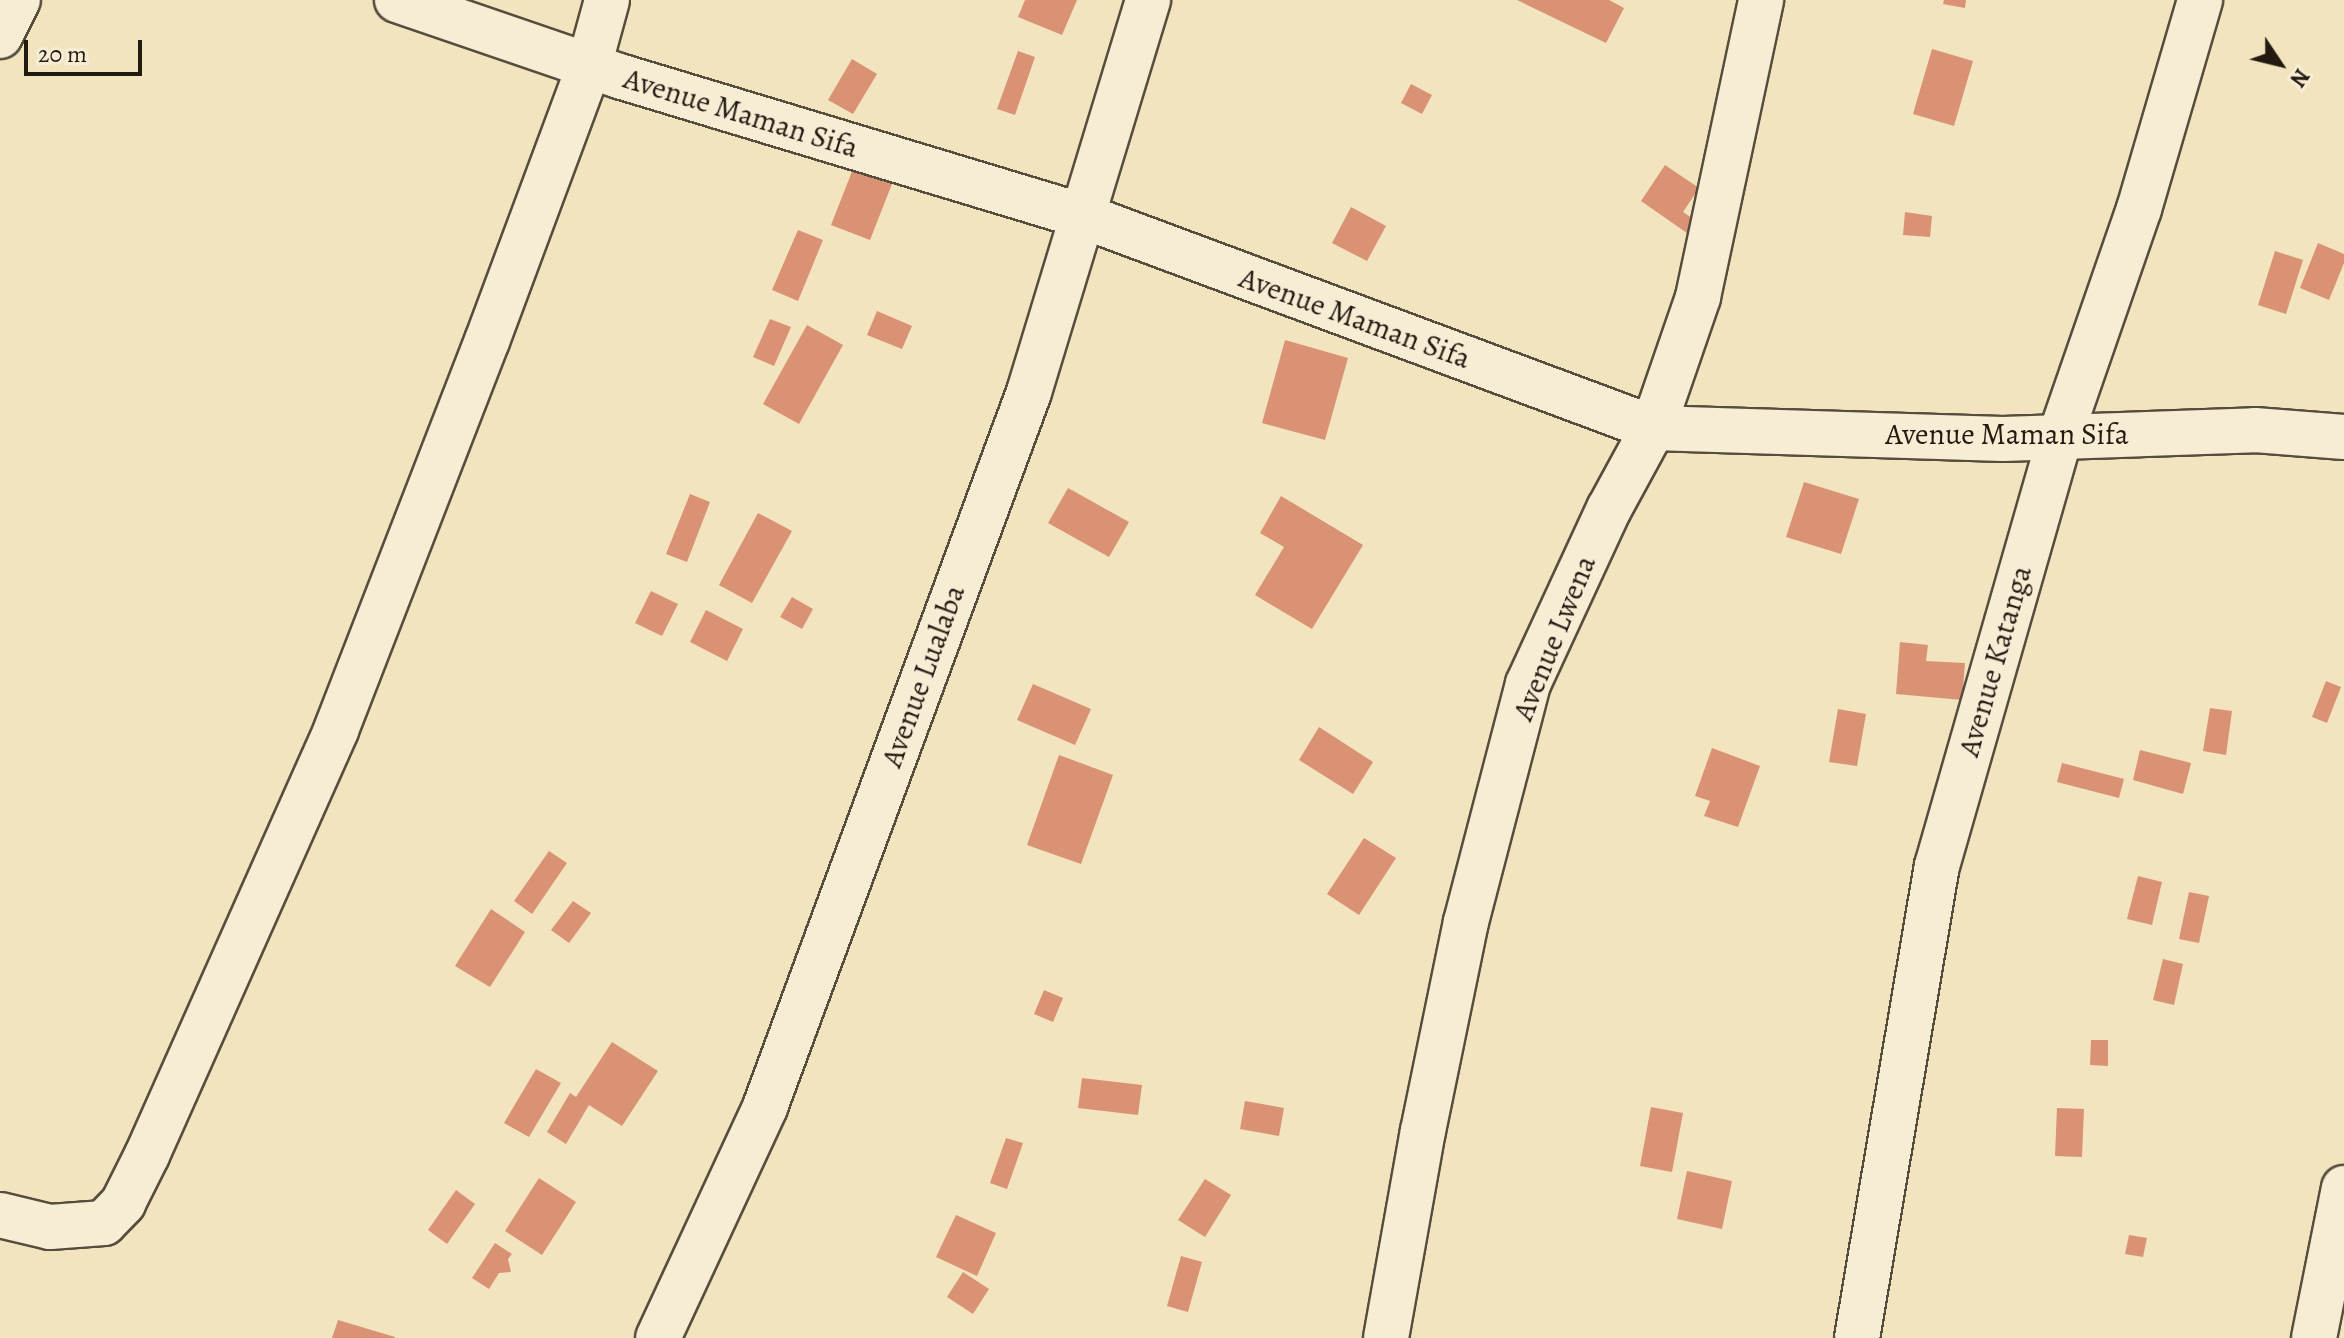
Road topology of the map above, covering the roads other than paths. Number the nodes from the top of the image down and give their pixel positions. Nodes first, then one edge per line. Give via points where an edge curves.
1 (18, 0) edge
2 (397, 0) edge
3 (607, 0) edge
4 (1148, 0) edge
5 (1761, 0) edge
6 (2200, 0) edge
7 (0, 36) edge
8 (589, 66) junction
9 (1083, 216) junction
10 (1653, 428) junction
11 (2060, 437) junction
12 (2344, 437) edge
13 (2344, 1188) edge
14 (0, 1215) edge
15 (658, 1338) edge
16 (1386, 1338) edge
17 (1857, 1338) edge
18 (2314, 1338) edge

1 - 7 street
2 - 8 street, Avenue Maman Sifa
3 - 8 street
4 - 9 street, Avenue Lualaba
5 - 10 street, Avenue Lwena via 1698,297
6 - 11 street, Avenue Katanga via 2139,209
8 - 9 street, Avenue Maman Sifa
8 - 14 street via 336,730 123,1203 104,1223 76,1228
9 - 10 street, Avenue Maman Sifa
9 - 15 street, Avenue Lualaba via 1029,392 765,1107
10 - 11 street, Avenue Maman Sifa
10 - 16 street, Avenue Lwena via 1528,684 1466,922
11 - 12 street, Avenue Maman Sifa via 2255,430
11 - 17 street, Avenue Katanga via 1937,866
13 - 18 street

